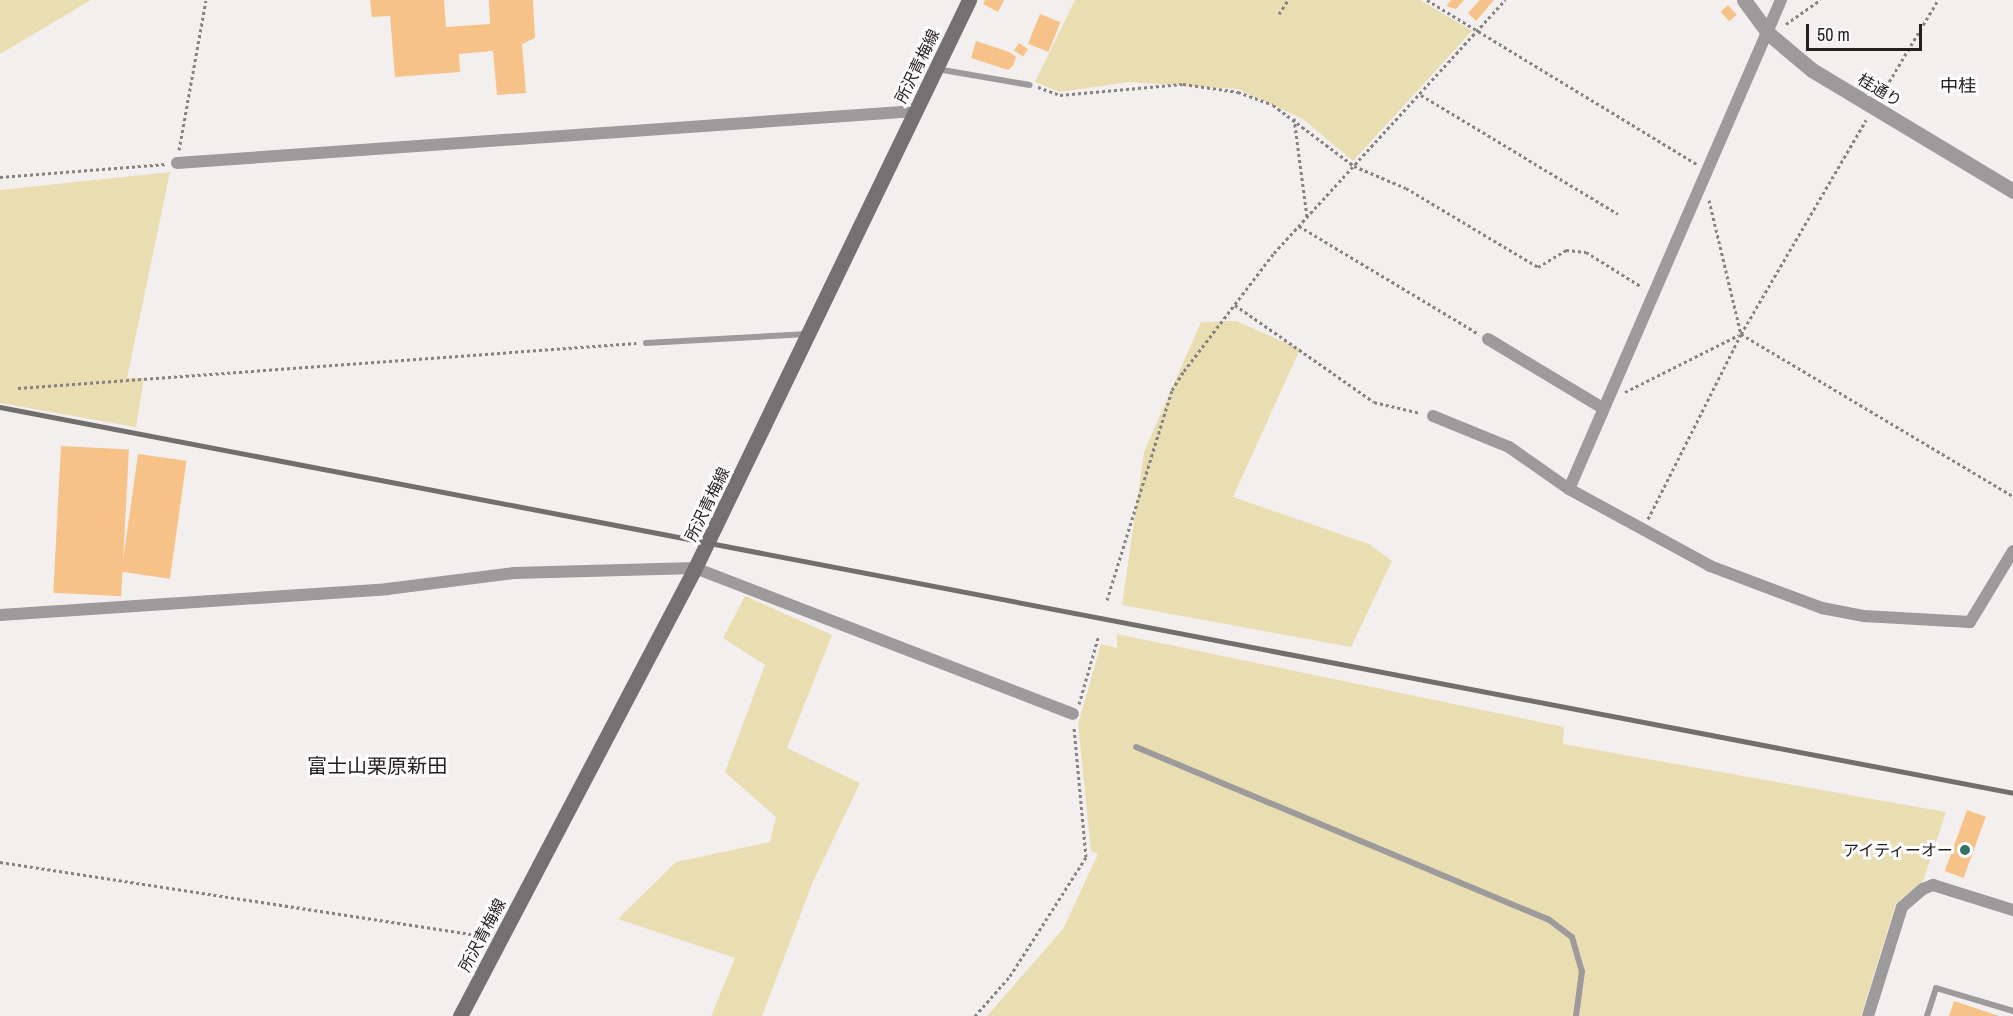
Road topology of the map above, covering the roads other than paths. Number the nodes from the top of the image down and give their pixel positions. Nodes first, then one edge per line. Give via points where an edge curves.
1 (969, 0) edge
2 (1744, 0) edge
3 (1780, 0) edge
4 (1769, 34) junction
5 (936, 69) junction
6 (1030, 85) road end
7 (916, 111) junction
8 (177, 163) road end
9 (2013, 191) edge
10 (811, 333) junction
11 (1488, 339) road end
12 (646, 343) road end
13 (1604, 409) junction
14 (1433, 416) road end
15 (1569, 489) junction
16 (2013, 551) edge
17 (695, 568) junction
18 (0, 615) edge
19 (1073, 714) road end
20 (1136, 747) dead end
21 (2013, 910) edge
22 (2013, 1011) edge
23 (460, 1016) edge
24 (1576, 1016) edge
25 (1868, 1016) edge
26 (1927, 1016) edge

1 - 5 main road, 所沢青梅線
2 - 4 street, 桂通り
3 - 4 street
4 - 9 street, 桂通り via 1812,70
4 - 13 street
5 - 6 lane
5 - 7 main road, 所沢青梅線
7 - 8 street
7 - 10 main road, 所沢青梅線
10 - 12 lane
10 - 17 main road, 所沢青梅線
11 - 13 street
13 - 15 street
14 - 15 street via 1509,447
15 - 16 street via 1710,566 1822,608 1940,623 1970,622
17 - 18 street via 514,573 387,589
17 - 19 street
17 - 23 main road, 所沢青梅線
20 - 24 lane via 1548,919 1572,937 1582,971
21 - 25 street via 1933,885 1923,889 1902,907
22 - 26 lane via 1936,988

